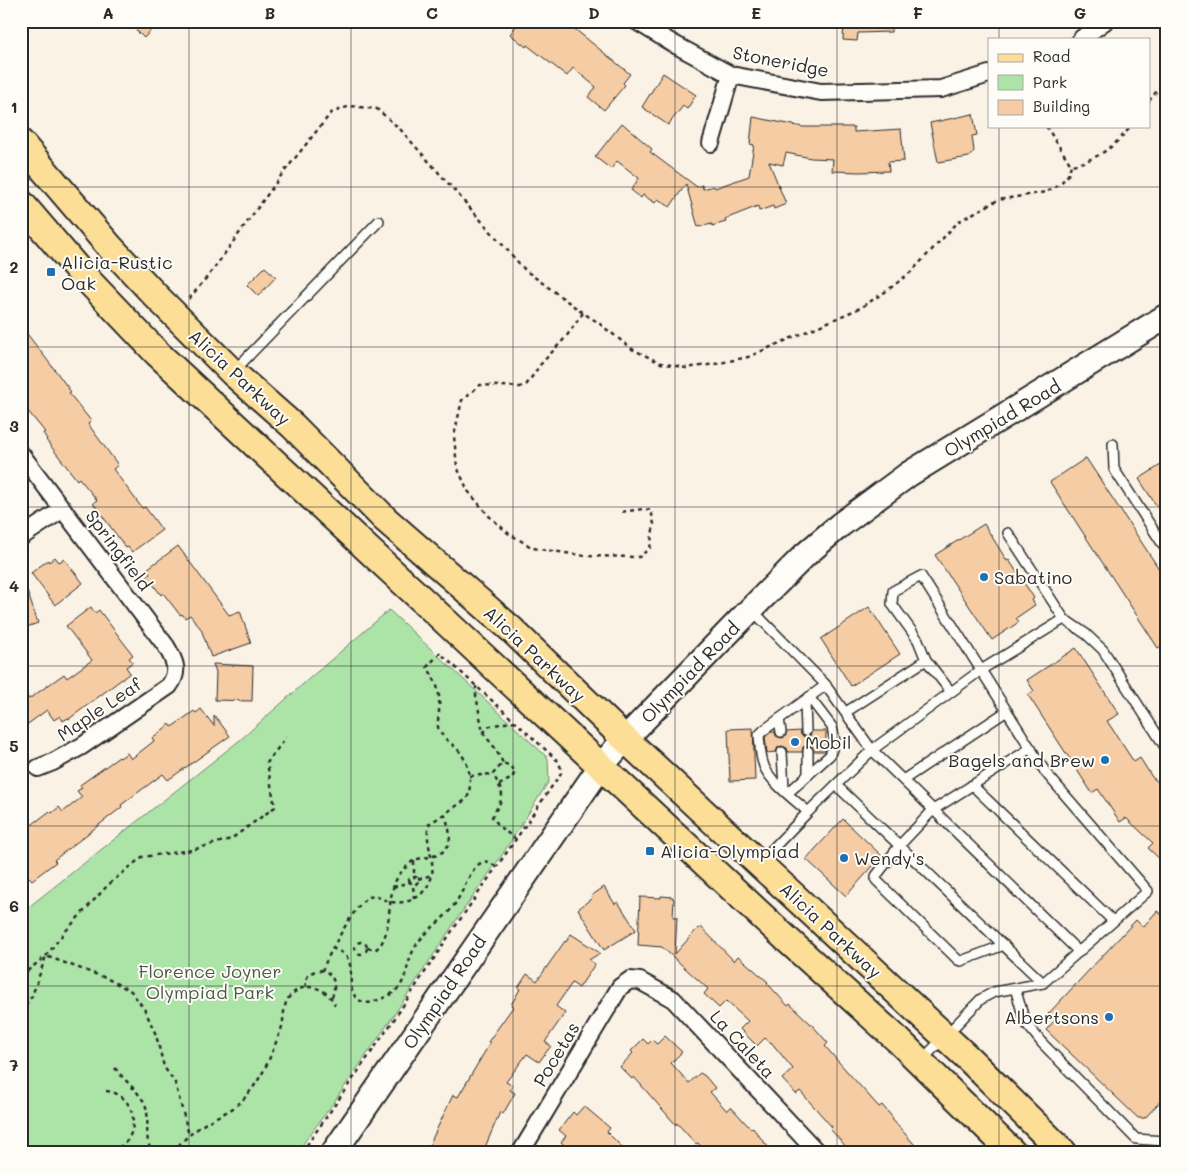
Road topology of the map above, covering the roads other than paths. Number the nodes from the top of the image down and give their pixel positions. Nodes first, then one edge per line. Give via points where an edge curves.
1 (636, 21) edge
2 (1104, 21) edge
3 (1082, 38) edge
4 (988, 74) edge
5 (731, 75) junction
6 (711, 143) dead end
7 (24, 153) edge
8 (21, 204) edge
9 (379, 221) dead end
10 (1167, 316) edge
11 (233, 373) junction
12 (1113, 444) dead end
13 (21, 454) edge
14 (63, 509) junction
15 (1008, 533) dead end
16 (21, 537) edge
17 (1167, 551) edge
18 (751, 609) junction
19 (1064, 619) junction
20 (926, 660) junction
21 (981, 670) junction
22 (176, 675) joint
23 (826, 685) junction
24 (951, 692) junction
25 (807, 699) junction
26 (1007, 711) junction
27 (846, 712) junction
28 (779, 719) junction
29 (806, 731) dead end
30 (781, 732) dead end
31 (625, 738) junction
32 (1031, 748) junction
33 (872, 750) junction
34 (1167, 750) edge
35 (808, 751) dead end
36 (782, 752) dead end
37 (601, 766) junction
38 (38, 768) dead end
39 (808, 775) junction
40 (903, 780) junction
41 (836, 785) junction
42 (972, 785) junction
43 (786, 791) junction
44 (933, 810) junction
45 (808, 812) junction
46 (900, 845) junction
47 (759, 863) junction
48 (1113, 922) junction
49 (1004, 945) junction
50 (1078, 952) junction
51 (630, 980) joint
52 (1043, 983) junction
53 (1015, 988) junction
54 (945, 1036) junction
55 (920, 1062) junction
56 (1167, 1140) edge
57 (334, 1152) edge
58 (521, 1152) edge
59 (818, 1152) edge
60 (1012, 1152) edge
61 (1063, 1152) edge

1 - 5 street, Stoneridge
2 - 3 street
4 - 5 street, Stoneridge via 941,89 821,92
5 - 6 street
7 - 11 main road, Alicia Parkway
8 - 37 main road, Alicia Parkway via 157,353
9 - 11 lane
10 - 18 main road, Olympiad Road via 909,474 812,549
11 - 31 main road, Alicia Parkway via 293,426 385,519 511,629
12 - 17 lane via 1114,469
13 - 14 street, Springfield
14 - 16 street
14 - 22 street, Springfield via 166,646
15 - 19 lane
18 - 23 lane
18 - 31 main road, Olympiad Road
19 - 21 lane
19 - 34 lane via 1103,650
20 - 21 lane via 918,640 892,604 893,591 921,576
20 - 24 lane
20 - 27 lane
21 - 24 lane
21 - 26 lane
22 - 38 street, Maple Leaf via 169,686 82,746
23 - 25 lane
23 - 27 lane
24 - 33 lane
25 - 28 lane
25 - 29 lane
25 - 39 lane via 832,727 835,741 830,755
26 - 32 lane
26 - 40 lane
27 - 33 lane
28 - 30 lane
28 - 43 lane via 760,735 760,751 764,768
31 - 37 main road, Olympiad Road
31 - 47 main road, Alicia Parkway
32 - 42 lane
32 - 48 lane via 1046,772 1148,891
33 - 40 lane
33 - 41 lane
35 - 39 lane
36 - 43 lane
37 - 55 main road, Alicia Parkway
37 - 57 main road, Olympiad Road
39 - 43 lane
40 - 44 lane
41 - 45 lane
41 - 46 lane
42 - 44 lane
42 - 48 lane
43 - 45 lane
44 - 46 lane
44 - 50 lane
45 - 47 lane
46 - 49 lane
46 - 49 lane via 876,880 958,960
47 - 54 main road, Alicia Parkway
48 - 50 lane
49 - 52 lane
50 - 52 lane
51 - 58 street, Pocetas via 620,987
51 - 59 street, La Caleta via 640,981 673,999
52 - 53 lane
53 - 54 lane via 994,992 982,999
53 - 56 lane via 1024,1022 1136,1139
54 - 55 lane
54 - 61 main road, Alicia Parkway
55 - 60 main road, Alicia Parkway

